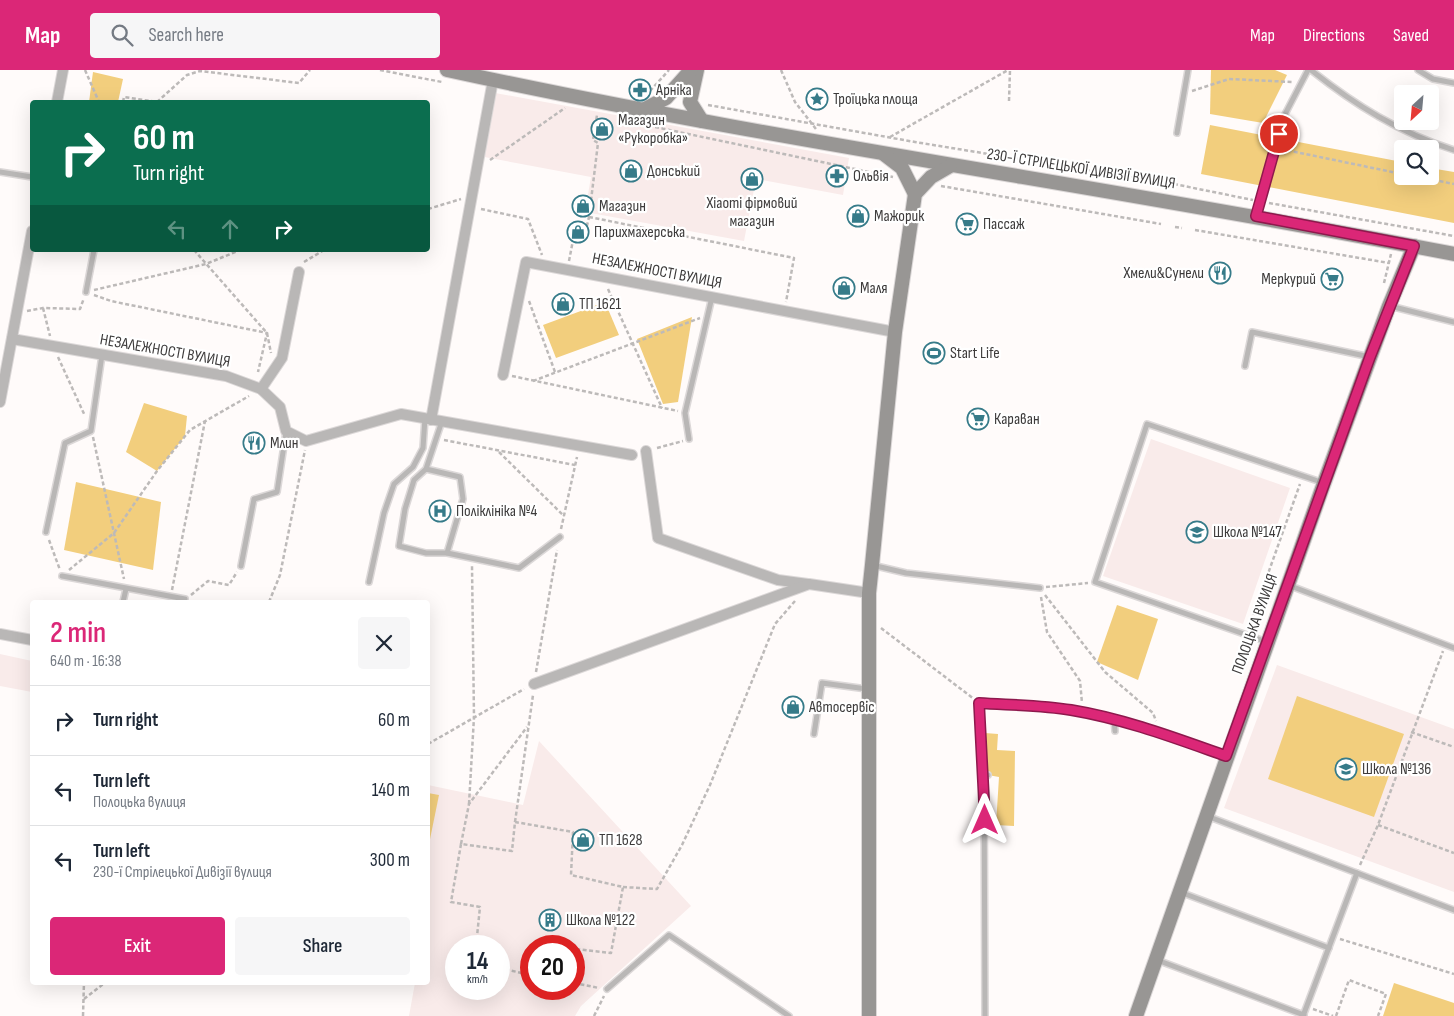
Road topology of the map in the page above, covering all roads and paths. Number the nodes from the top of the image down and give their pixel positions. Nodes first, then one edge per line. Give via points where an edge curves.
1 (63, 70) edge
2 (85, 70) edge
3 (310, 70) edge
4 (380, 70) edge
5 (669, 70) edge
6 (690, 70) edge
7 (697, 70) edge
8 (781, 70) edge
9 (1009, 70) edge
10 (1188, 70) edge
11 (1308, 70) edge
12 (1312, 70) edge
13 (1418, 70) edge
14 (446, 76) edge
15 (493, 80) junction
16 (1301, 82) junction
17 (1454, 83) edge
18 (1184, 94) junction
19 (57, 100) edge
20 (98, 100) edge
21 (123, 100) edge
22 (144, 100) edge
23 (159, 100) edge
24 (1009, 100) dead end
25 (645, 102) junction
26 (705, 105) dead end
27 (556, 106) dead end
28 (565, 108) junction
29 (573, 110) dead end
30 (589, 113) dead end
31 (596, 114) junction
32 (605, 116) dead end
33 (629, 121) dead end
34 (702, 121) junction
35 (1177, 133) dead end
36 (888, 138) junction
37 (827, 144) junction
38 (1275, 148) junction
39 (1454, 150) edge
40 (884, 154) junction
41 (950, 166) junction
42 (476, 169) junction
43 (0, 172) edge
44 (1394, 172) edge
45 (30, 177) edge
46 (898, 178) dead end
47 (1439, 181) edge
48 (1160, 182) dead end
49 (1174, 184) dead end
50 (1454, 184) edge
51 (940, 186) dead end
52 (916, 194) junction
53 (471, 201) junction
54 (1261, 201) junction
55 (430, 209) edge
56 (1256, 216) junction
57 (589, 217) junction
58 (1161, 224) dead end
59 (1175, 227) dead end
60 (1182, 228) dead end
61 (1195, 230) dead end
62 (1454, 236) edge
63 (30, 242) edge
64 (94, 252) edge
65 (196, 252) edge
66 (235, 252) edge
67 (321, 252) edge
68 (1412, 253) junction
69 (1454, 254) edge
70 (304, 262) dead end
71 (206, 264) junction
72 (546, 266) junction
73 (568, 270) junction
74 (299, 272) dead end
75 (603, 276) junction
76 (522, 281) junction
77 (86, 292) junction
78 (712, 296) junction
79 (1389, 306) junction
80 (43, 308) junction
81 (785, 310) junction
82 (17, 313) junction
83 (708, 315) junction
84 (1454, 322) edge
85 (895, 332) junction
86 (267, 333) junction
87 (12, 339) junction
88 (633, 343) junction
89 (53, 346) junction
90 (102, 354) junction
91 (1370, 357) junction
92 (1245, 366) dead end
93 (275, 369) junction
94 (555, 372) junction
95 (503, 375) joint
96 (533, 381) junction
97 (258, 388) junction
98 (0, 402) edge
99 (662, 408) junction
100 (684, 413) junction
101 (428, 419) junction
102 (205, 421) junction
103 (442, 422) junction
104 (91, 431) junction
105 (286, 431) junction
106 (436, 438) junction
107 (689, 439) joint
108 (306, 441) junction
109 (580, 445) junction
110 (498, 450) junction
111 (646, 451) joint
112 (632, 455) dead end
113 (575, 465) junction
114 (426, 469) junction
115 (1303, 476) junction
116 (1324, 483) junction
117 (564, 516) junction
118 (46, 532) joint
119 (114, 532) junction
120 (560, 537) junction
121 (447, 553) junction
122 (472, 561) dead end
123 (872, 565) junction
124 (241, 566) joint
125 (62, 576) junction
126 (369, 582) dead end
127 (1095, 582) junction
128 (809, 584) junction
129 (1288, 585) junction
130 (126, 588) junction
131 (1040, 588) junction
132 (869, 593) junction
133 (170, 596) junction
134 (185, 599) joint
135 (123, 600) edge
136 (270, 600) edge
137 (869, 619) junction
138 (0, 634) edge
139 (1247, 634) junction
140 (30, 640) edge
141 (1268, 642) junction
142 (1445, 645) junction
143 (1454, 648) edge
144 (534, 684) junction
145 (869, 689) junction
146 (979, 703) junction
147 (1082, 712) junction
148 (474, 717) junction
149 (1114, 718) junction
150 (528, 726) junction
151 (1115, 731) dead end
152 (1161, 732) junction
153 (1411, 732) junction
154 (814, 734) dead end
155 (430, 743) edge
156 (1454, 747) edge
157 (1226, 756) junction
158 (469, 804) junction
159 (1206, 816) junction
160 (516, 822) junction
161 (1378, 825) junction
162 (461, 844) junction
163 (1454, 853) edge
164 (1357, 873) junction
165 (622, 886) junction
166 (1179, 891) junction
167 (1454, 910) edge
168 (477, 935) edge
169 (1333, 937) junction
170 (1329, 948) junction
171 (585, 950) edge
172 (1155, 960) junction
173 (1454, 974) edge
174 (84, 985) edge
175 (102, 985) edge
176 (585, 985) edge
177 (607, 989) junction
178 (84, 999) junction
179 (1322, 1012) dead end
180 (83, 1016) edge
181 (594, 1016) edge
182 (789, 1016) edge
183 (869, 1016) edge
184 (985, 1016) edge
185 (1136, 1016) edge
186 (1304, 1016) edge
187 (1334, 1016) edge
188 (1378, 1016) edge

1 - 19 street
2 - 20 path
3 - 23 path via 299,83 200,71 187,75
4 - 14 path
5 - 25 path
6 - 25 street via 666,98
7 - 34 street via 690,102
8 - 37 path via 795,102
9 - 24 path
9 - 36 path
10 - 18 lane
11 - 16 lane
12 - 39 lane via 1344,96 1383,120 1425,141
13 - 17 lane via 1433,79
14 - 15 street, 230-Ї СТРІЛЕЦЬКОЇ ДИВІЗІЇ ВУЛИЦЯ
15 - 25 street, 230-Ї СТРІЛЕЦЬКОЇ ДИВІЗІЇ ВУЛИЦЯ
15 - 42 street
16 - 18 path via 1229,79
16 - 38 lane via 1282,120
18 - 35 lane
21 - 22 path via 124,97
25 - 34 street, 230-Ї СТРІЛЕЦЬКОЇ ДИВІЗІЇ ВУЛИЦЯ
26 - 36 path
27 - 28 path
28 - 29 path
28 - 42 path
30 - 31 path
31 - 32 path
31 - 57 path via 593,140 598,143
33 - 46 path
34 - 37 street, 230-Ї СТРІЛЕЦЬКОЇ ДИВІЗІЇ ВУЛИЦЯ
36 - 48 path
37 - 40 street, 230-Ї СТРІЛЕЦЬКОЇ ДИВІЗІЇ ВУЛИЦЯ
38 - 44 path
38 - 54 lane
40 - 41 street, 230-Ї СТРІЛЕЦЬКОЇ ДИВІЗІЇ ВУЛИЦЯ
40 - 52 street via 902,168
41 - 52 street via 931,177
41 - 56 street, 230-Ї СТРІЛЕЦЬКОЇ ДИВІЗІЇ ВУЛИЦЯ
42 - 53 street
43 - 45 lane
47 - 50 path
49 - 54 path
51 - 58 path
52 - 85 street
53 - 55 path
53 - 72 path via 528,219
53 - 101 street
54 - 56 lane
54 - 62 path
56 - 68 street, 230-Ї СТРІЛЕЦЬКОЇ ДИВІЗІЇ ВУЛИЦЯ
57 - 73 path via 584,234 574,235
57 - 81 path via 794,258
59 - 60 path
61 - 68 path via 1393,264
63 - 82 street
64 - 77 lane
65 - 71 path
66 - 71 path
67 - 70 path
68 - 69 street, 230-Ї СТРІЛЕЦЬКОЇ ДИВІЗІЇ ВУЛИЦЯ
68 - 79 street, ПОЛОЦЬКА ВУЛИЦЯ
71 - 77 path
71 - 86 path
72 - 73 street, НЕЗАЛЕЖНОСТІ ВУЛИЦЯ
72 - 76 street, НЕЗАЛЕЖНОСТІ ВУЛИЦЯ via 526,262
73 - 75 street, НЕЗАЛЕЖНОСТІ ВУЛИЦЯ
74 - 93 street via 282,358
75 - 78 street, НЕЗАЛЕЖНОСТІ ВУЛИЦЯ
75 - 88 path
76 - 94 path
76 - 95 street, НЕЗАЛЕЖНОСТІ ВУЛИЦЯ
77 - 80 path via 80,308
77 - 86 path via 111,301
78 - 81 street, НЕЗАЛЕЖНОСТІ ВУЛИЦЯ
78 - 83 lane
79 - 84 lane
79 - 91 street, ПОЛОЦЬКА ВУЛИЦЯ
80 - 82 path
80 - 89 path
81 - 85 street, НЕЗАЛЕЖНОСТІ ВУЛИЦЯ
82 - 87 street
83 - 88 path
83 - 100 lane
85 - 123 street
86 - 93 path
86 - 97 path
87 - 89 street, НЕЗАЛЕЖНОСТІ ВУЛИЦЯ
87 - 98 street
88 - 94 path
88 - 99 path
89 - 90 street, НЕЗАЛЕЖНОСТІ ВУЛИЦЯ
89 - 104 path
90 - 97 street, НЕЗАЛЕЖНОСТІ ВУЛИЦЯ via 226,376
90 - 104 lane
91 - 92 lane via 1252,332
91 - 116 street, ПОЛОЦЬКА ВУЛИЦЯ
93 - 97 street
94 - 96 path
95 - 96 path
96 - 99 path
97 - 102 path
97 - 105 street, НЕЗАЛЕЖНОСТІ ВУЛИЦЯ via 280,407
99 - 100 path
100 - 107 lane
101 - 103 street
101 - 108 street via 401,414
101 - 126 lane via 422,448 413,467 394,484
102 - 119 path via 190,430
102 - 133 path
103 - 106 lane
103 - 109 street
104 - 118 lane via 65,443
104 - 119 path
105 - 108 street
105 - 124 lane via 277,492 254,499
106 - 110 path
106 - 114 lane
107 - 111 path
108 - 136 path via 280,575
109 - 112 street
109 - 113 path
110 - 113 path
110 - 117 path
111 - 128 street via 658,538 778,580
113 - 117 path
114 - 121 lane via 460,477 463,499
114 - 121 lane via 414,480 404,509 399,546 426,553
115 - 116 lane
115 - 127 lane via 1147,424
115 - 139 path
116 - 129 street, ПОЛОЦЬКА ВУЛИЦЯ
117 - 120 path
118 - 125 path
119 - 125 path
119 - 130 path
120 - 121 lane via 519,568
120 - 144 path
122 - 148 path
123 - 131 lane via 906,573
123 - 132 street
124 - 134 path via 229,585 208,580
125 - 130 lane
127 - 131 path
127 - 139 lane
128 - 132 street
128 - 144 street
128 - 165 path via 775,624 710,785 657,889
129 - 141 street, ПОЛОЦЬКА ВУЛИЦЯ
129 - 142 lane
130 - 133 lane
130 - 135 lane
131 - 147 path via 1047,632 1080,681
131 - 152 path via 1105,672 1152,713
132 - 137 street
133 - 134 lane
137 - 145 street
137 - 146 path
138 - 140 street
139 - 141 lane
141 - 157 street, ПОЛОЦЬКА ВУЛИЦЯ
142 - 143 lane
142 - 153 path
144 - 148 path
144 - 150 path
145 - 154 lane via 822,683
145 - 183 street
146 - 147 lane
146 - 184 lane via 986,775
147 - 149 lane
148 - 155 path
148 - 158 path
149 - 151 lane
149 - 152 lane
150 - 158 path
150 - 160 path
152 - 157 lane
153 - 156 path
153 - 161 path
157 - 159 street, ПОЛОЦЬКА ВУЛИЦЯ
158 - 162 path
159 - 164 lane
159 - 166 street, ПОЛОЦЬКА ВУЛИЦЯ
160 - 162 path via 512,851
160 - 165 path via 573,832 571,875
161 - 163 path
161 - 164 path
162 - 168 path via 451,902 480,907
164 - 167 lane
164 - 169 lane
165 - 171 path via 611,953
166 - 170 lane
166 - 172 street, ПОЛОЦЬКА ВУЛИЦЯ
169 - 170 lane
169 - 173 path
170 - 186 lane
172 - 185 street, ПОЛОЦЬКА ВУЛИЦЯ
172 - 186 lane
174 - 178 path
175 - 178 path
176 - 177 path
177 - 181 path
177 - 182 lane via 669,935
178 - 180 path
179 - 187 path
187 - 188 path via 1349,980 1386,994

